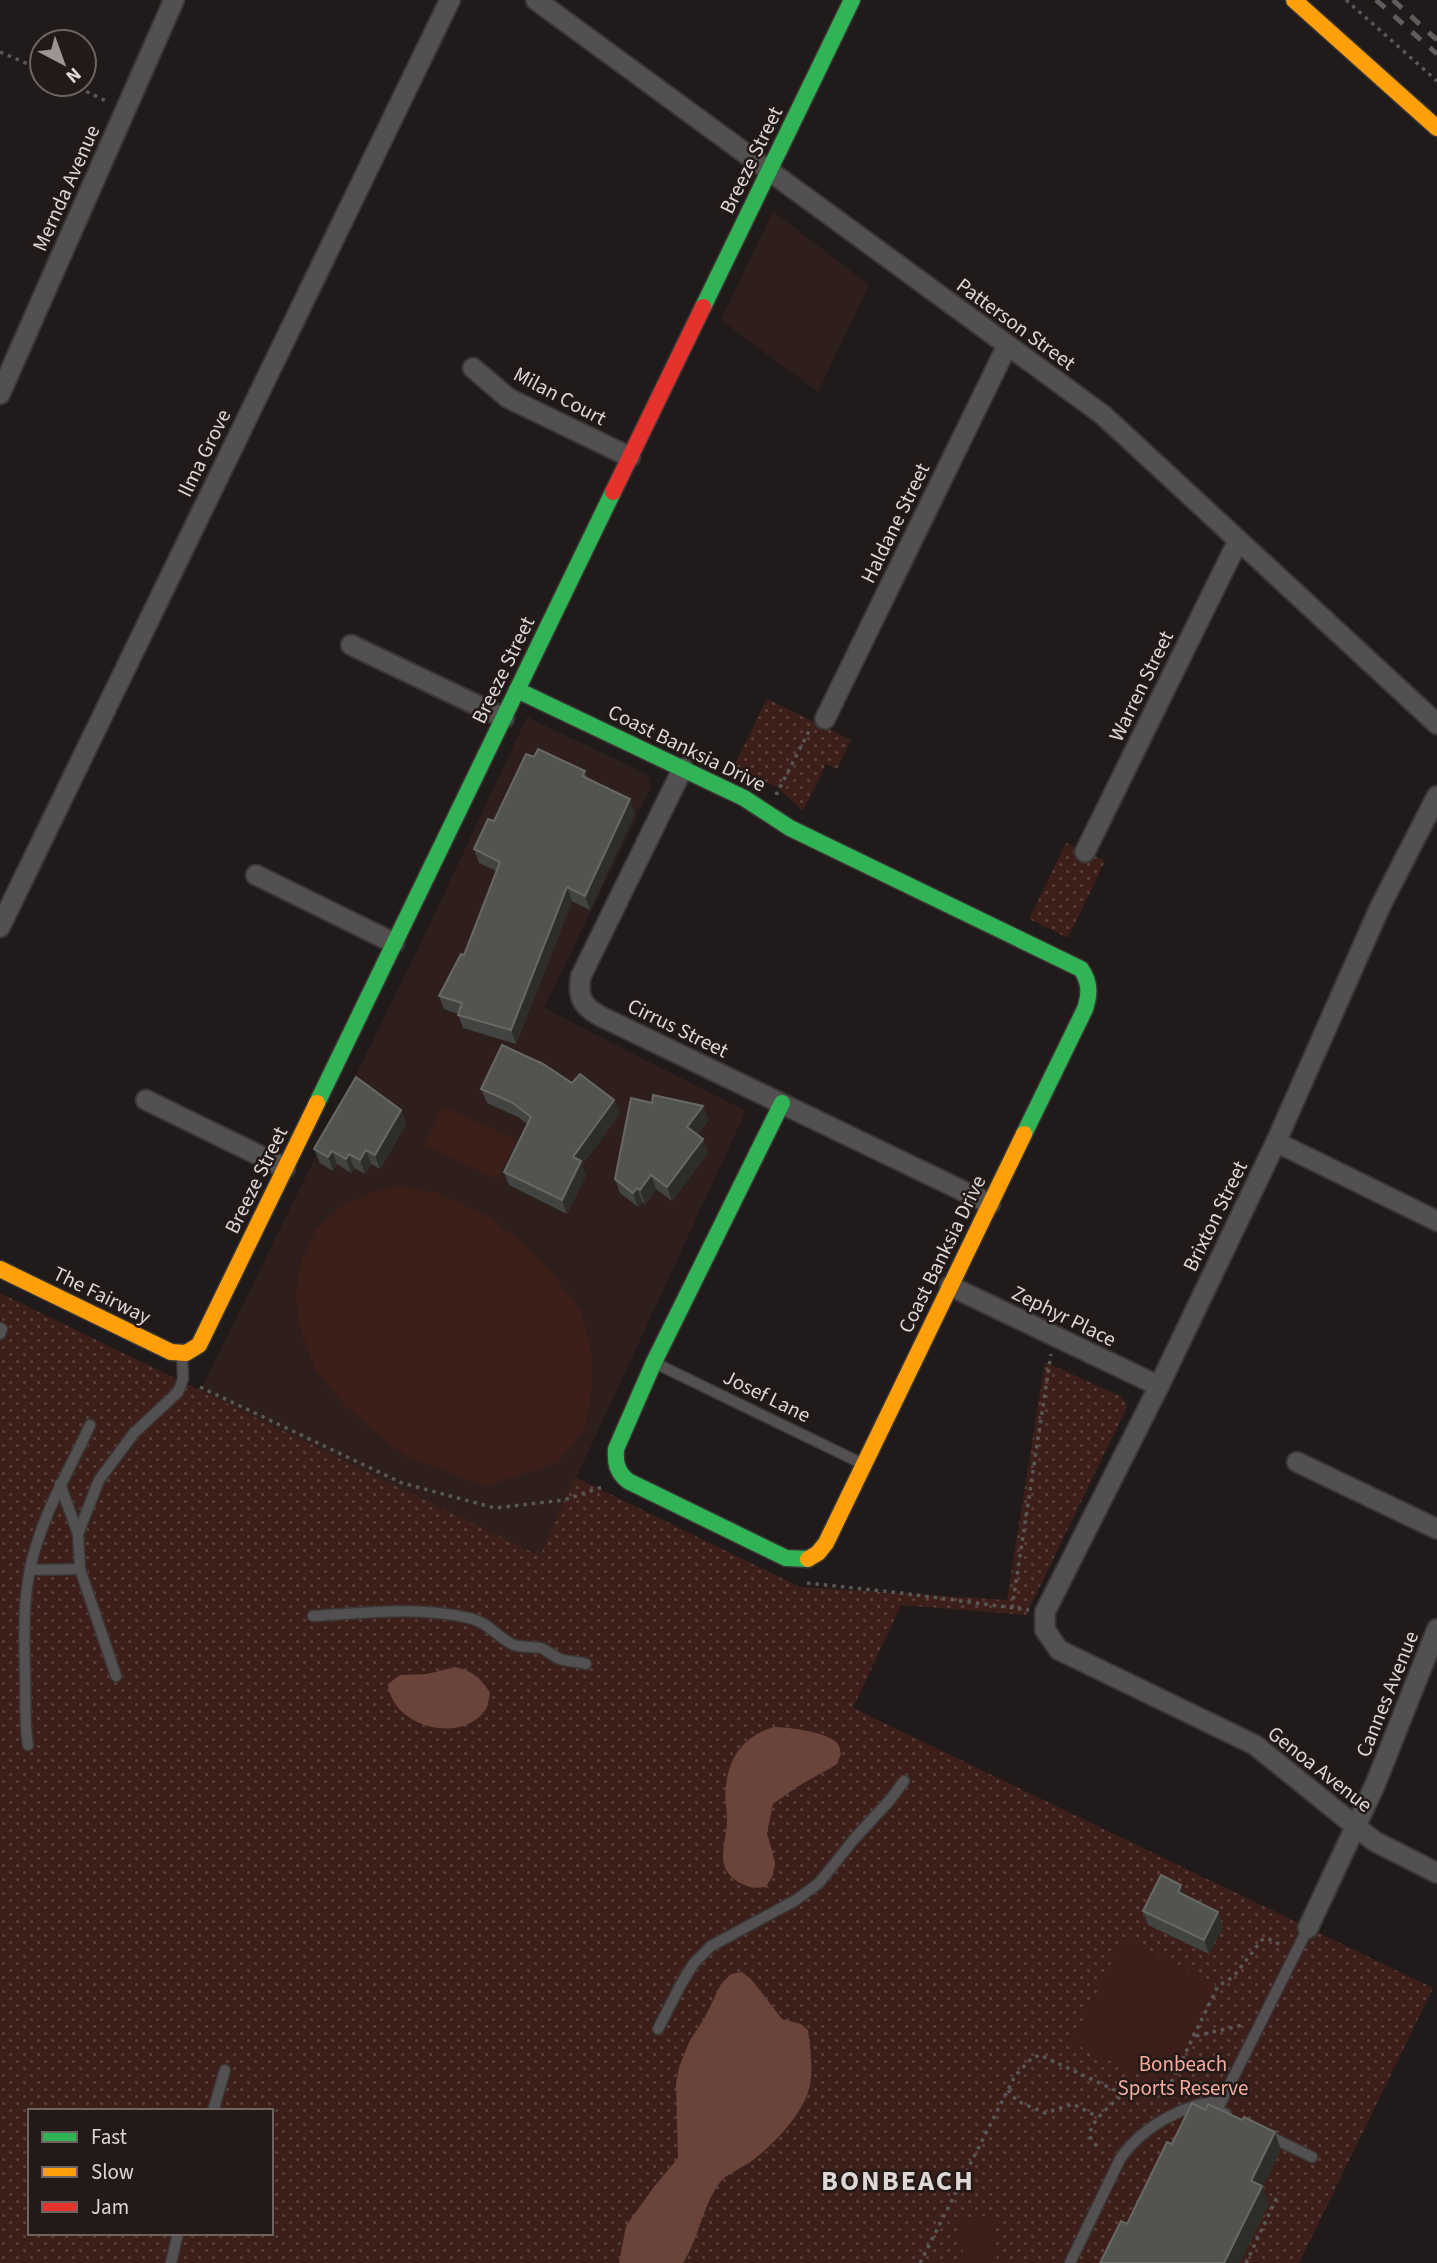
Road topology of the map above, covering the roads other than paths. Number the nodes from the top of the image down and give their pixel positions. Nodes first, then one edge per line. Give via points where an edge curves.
1 (174, 0) edge
2 (450, 0) edge
3 (536, 0) edge
4 (852, 0) edge
5 (1294, 0) edge
6 (1437, 128) edge
7 (769, 171) junction
8 (1007, 346) junction
9 (473, 368) dead end
10 (0, 394) edge
11 (630, 457) junction
12 (1238, 541) junction
13 (351, 645) dead end
14 (517, 690) junction
15 (504, 719) junction
16 (825, 719) road end
17 (1437, 724) edge
18 (683, 768) junction
19 (1437, 796) edge
20 (1085, 852) dead end
21 (256, 875) dead end
22 (0, 927) edge
23 (394, 943) junction
24 (146, 1100) dead end
25 (782, 1103) junction
26 (1276, 1142) junction
27 (285, 1168) junction
28 (990, 1204) junction
29 (1437, 1221) edge
30 (0, 1269) edge
31 (950, 1286) junction
32 (0, 1328) edge
33 (0, 1334) edge
34 (184, 1354) junction
35 (653, 1362) junction
36 (1159, 1386) junction
37 (90, 1425) dead end
38 (1297, 1462) dead end
39 (864, 1465) junction
40 (60, 1484) junction
41 (1437, 1529) edge
42 (78, 1534) junction
43 (80, 1569) junction
44 (30, 1570) junction
45 (313, 1616) dead end
46 (1437, 1629) edge
47 (1059, 1650) joint
48 (586, 1664) dead end
49 (116, 1676) dead end
50 (28, 1745) dead end
51 (904, 1782) dead end
52 (1356, 1827) junction
53 (1437, 1873) edge
54 (1308, 1928) joint
55 (658, 2029) dead end
56 (225, 2070) dead end
57 (1222, 2101) junction
58 (214, 2109) edge
59 (1237, 2120) edge
60 (1262, 2132) edge
61 (1312, 2157) dead end
62 (178, 2235) edge
63 (171, 2263) edge
64 (1070, 2263) edge

1 - 10 street, Mernda Avenue
2 - 22 street, Ilma Grove
3 - 7 street, Patterson Street
4 - 7 street, Breeze Street
5 - 6 street
7 - 8 street, Patterson Street
7 - 11 street, Breeze Street
8 - 12 street, Patterson Street via 1103,415
8 - 16 street, Haldane Street
9 - 11 street, Milan Court via 508,398
11 - 14 street, Breeze Street
12 - 17 street, Patterson Street
12 - 20 street, Warren Street
13 - 15 street
14 - 15 street, Breeze Street
14 - 18 street, Coast Banksia Drive
15 - 23 street, Breeze Street
18 - 25 street, Cirrus Street via 581,976 581,1001 588,1010
18 - 28 street, Coast Banksia Drive via 790,828 1085,974 1090,987 1085,1009
19 - 26 street, Brixton Street via 1380,907
21 - 23 street
23 - 27 street, Breeze Street
24 - 27 street
25 - 28 street, Cirrus Street
25 - 35 street, Coast Banksia Drive
26 - 29 street
26 - 36 street, Brixton Street
27 - 34 street, Breeze Street via 199,1345
28 - 31 street, Coast Banksia Drive
30 - 34 street, The Fairway via 171,1352
31 - 36 street, Zephyr Place
31 - 39 street, Coast Banksia Drive
32 - 33 lane
34 - 42 lane via 178,1392 134,1433 99,1480
35 - 39 lane, Josef Lane
35 - 39 street, Coast Banksia Drive via 616,1449 615,1461 628,1481 786,1558 803,1561 826,1543
36 - 47 street, Brixton Street via 1045,1612 1045,1630
37 - 40 lane
38 - 41 street
40 - 42 lane
40 - 44 lane
42 - 43 lane
43 - 44 lane
43 - 49 lane
44 - 50 lane via 23,1613
45 - 48 lane via 377,1610 463,1617 490,1626 514,1644
46 - 52 street, Cannes Avenue
47 - 52 street, Genoa Avenue via 1255,1745
51 - 55 lane via 818,1882 796,1900 711,1946 694,1963
52 - 53 street, Genoa Avenue
52 - 54 street, Cannes Avenue
54 - 57 lane
56 - 58 lane
57 - 59 lane via 1217,2110
57 - 64 lane via 1179,2112 1129,2148
60 - 61 lane
62 - 63 lane

